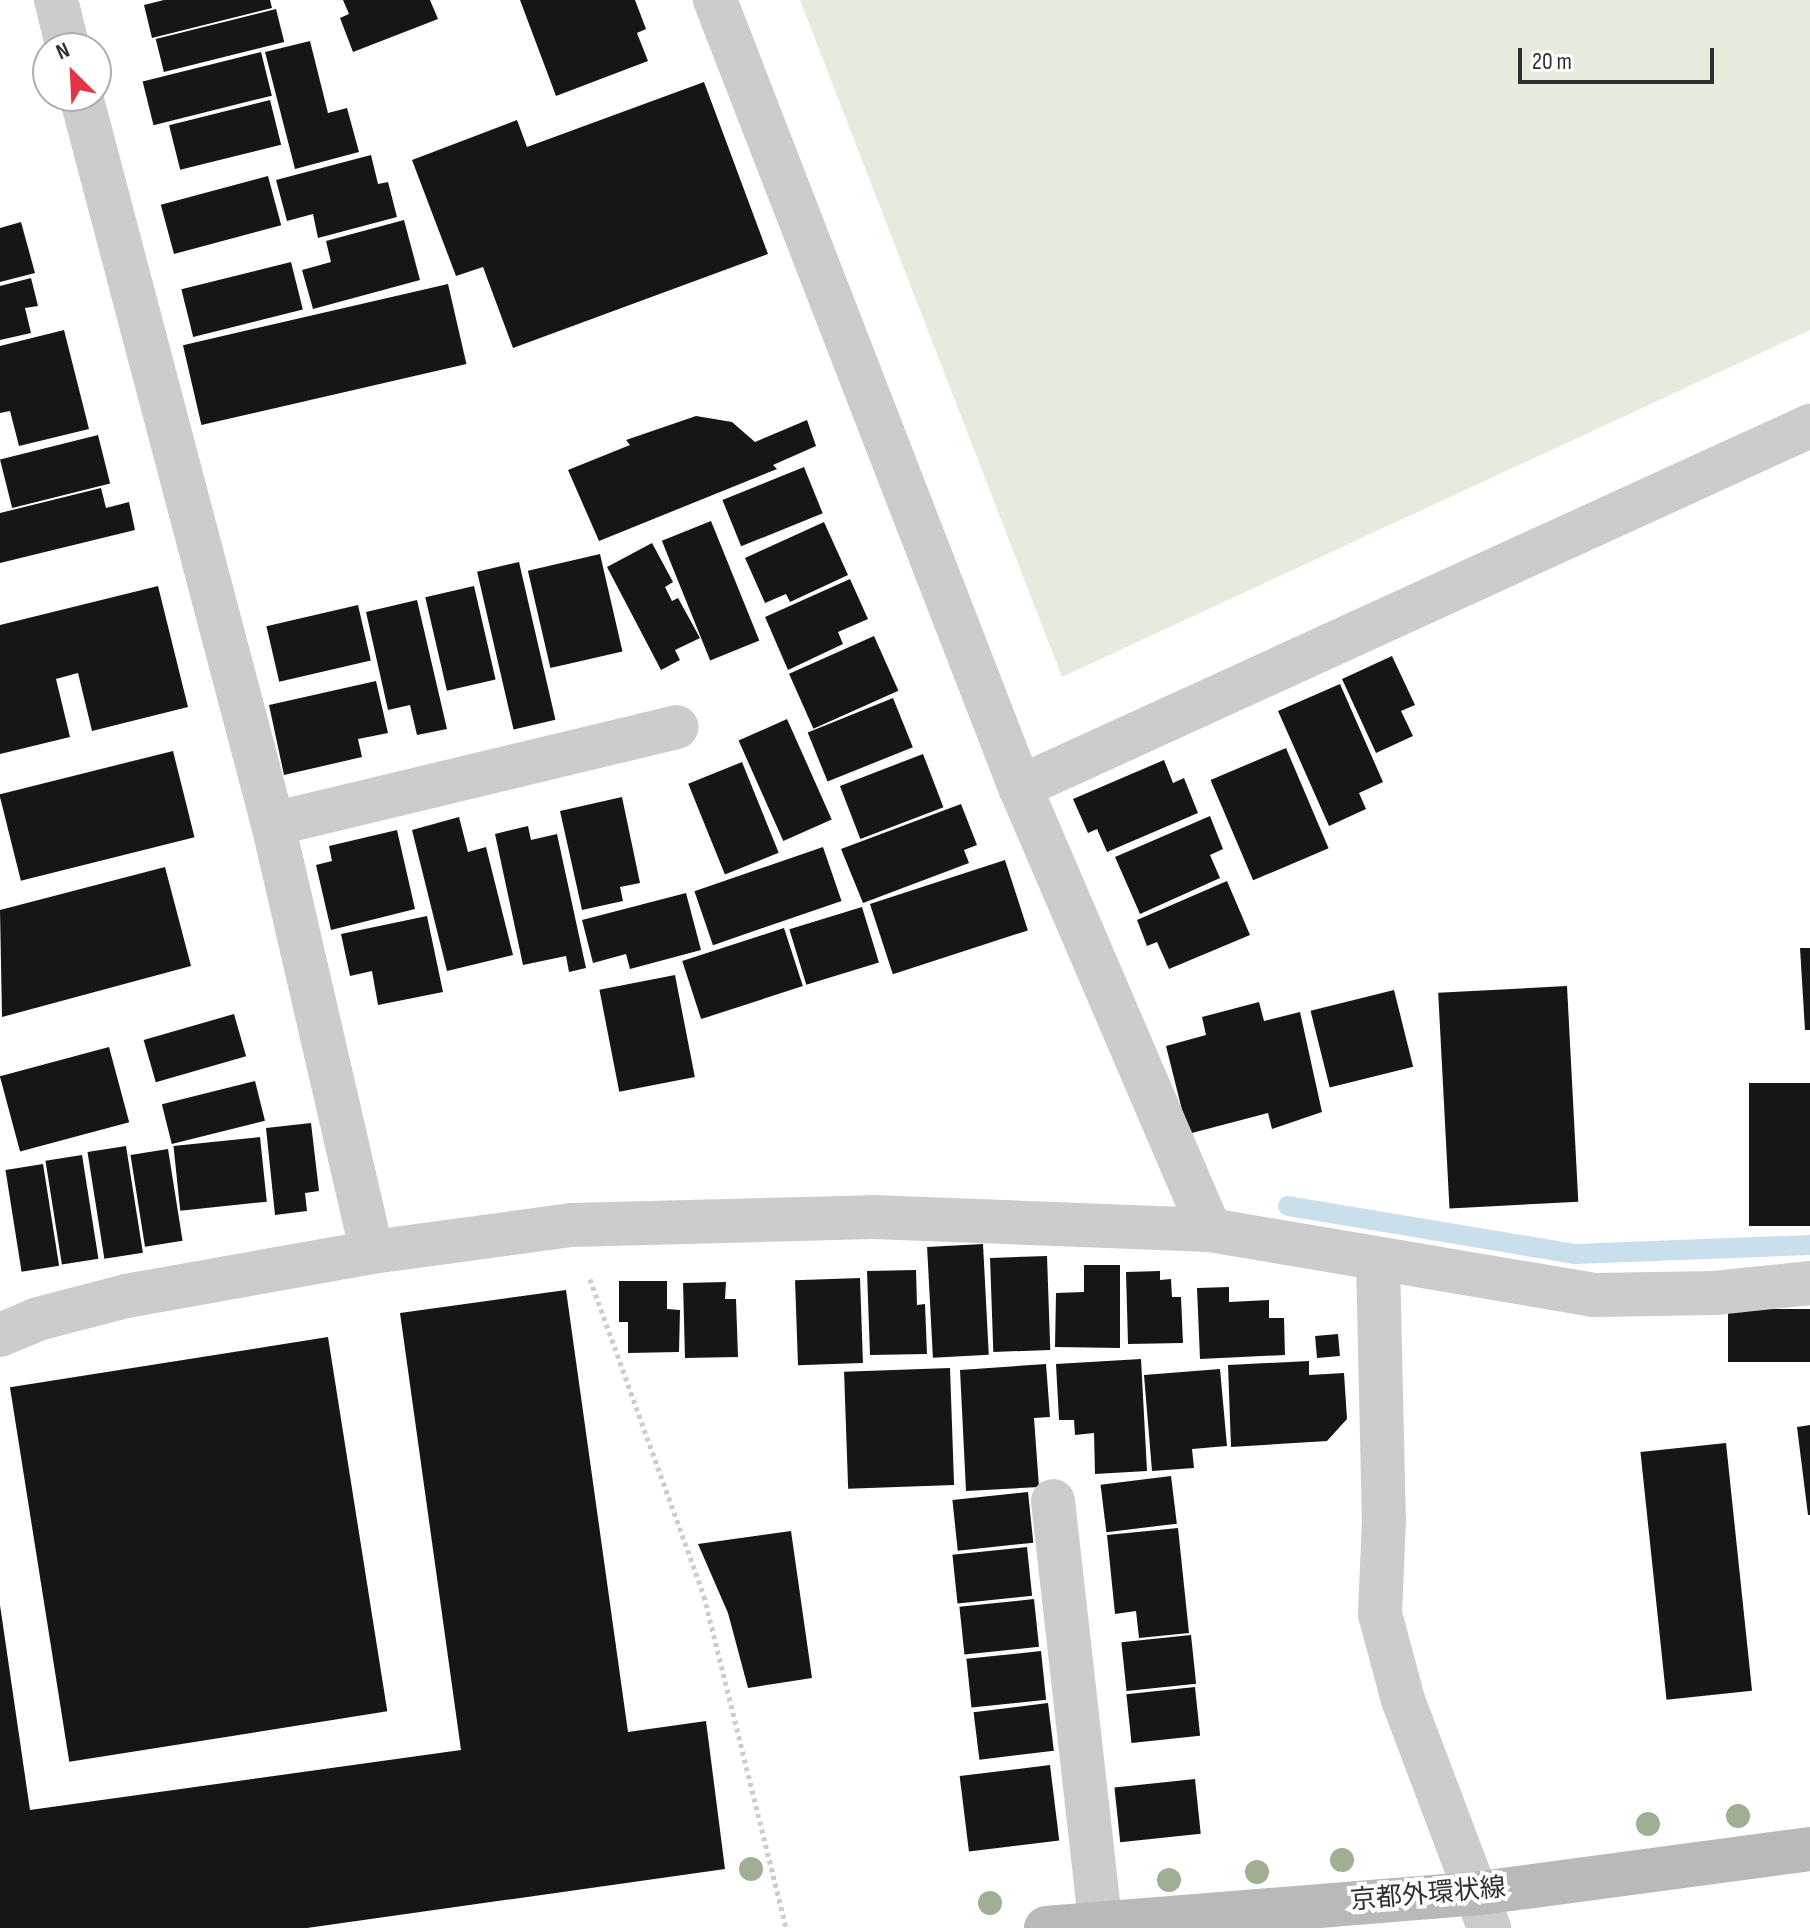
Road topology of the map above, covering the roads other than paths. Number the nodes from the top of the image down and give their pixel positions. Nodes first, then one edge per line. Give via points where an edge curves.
1 (56, 0) edge
2 (715, 0) edge
3 (64, 32) edge
4 (85, 112) edge
5 (1810, 426) edge
6 (677, 727) dead end
7 (1020, 787) junction
8 (273, 824) junction
9 (1210, 1230) junction
10 (372, 1252) junction
11 (1378, 1261) junction
12 (1810, 1283) edge
13 (0, 1335) edge
14 (1053, 1501) dead end
15 (1810, 1849) edge
16 (1481, 1911) edge
17 (1100, 1921) junction
18 (1046, 1928) edge

1 - 3 street
2 - 7 street
4 - 8 street
5 - 7 street
6 - 8 street
7 - 9 street
8 - 10 street
9 - 10 street via 872,1217 571,1225
9 - 11 street
10 - 13 street via 126,1296 38,1319
11 - 12 street via 1593,1295 1715,1293
11 - 16 street via 1380,1614 1403,1700
14 - 17 street
15 - 16 main road, 京都外環状線
16 - 17 main road, 京都外環状線
17 - 18 main road, 京都外環状線

